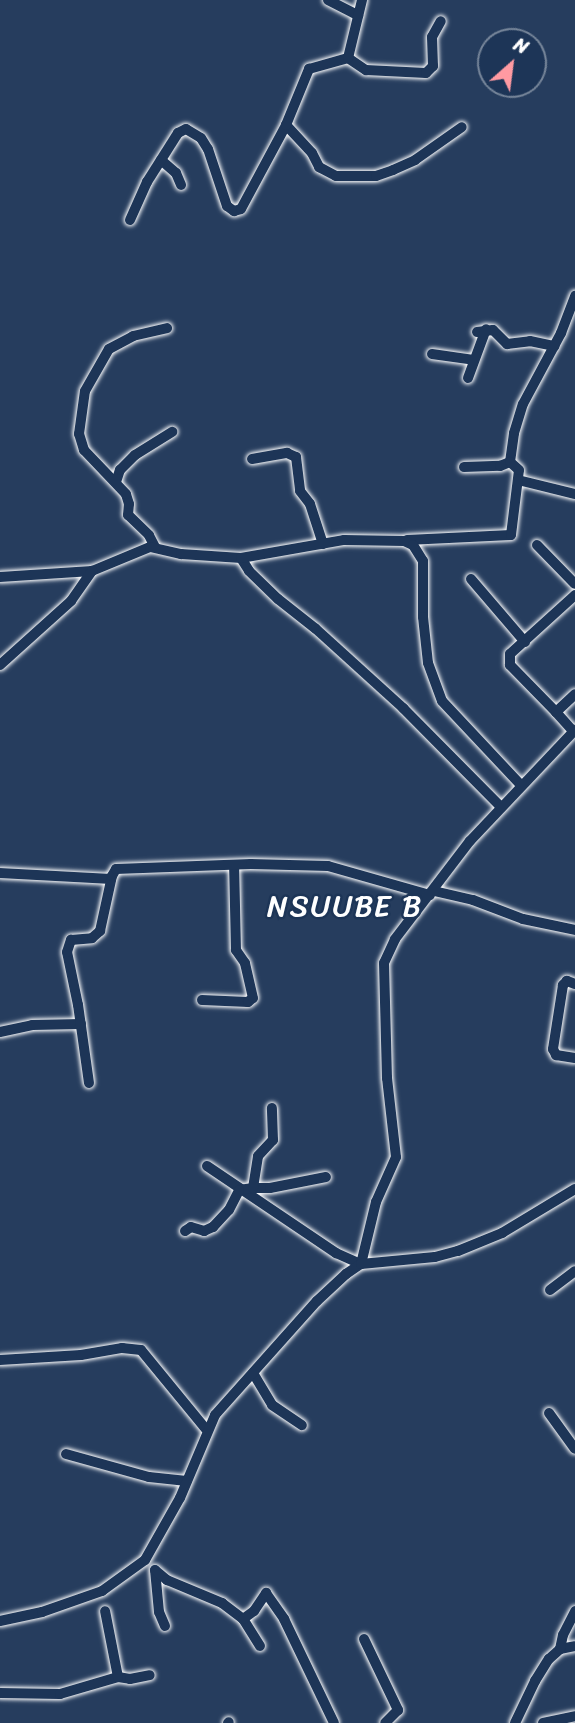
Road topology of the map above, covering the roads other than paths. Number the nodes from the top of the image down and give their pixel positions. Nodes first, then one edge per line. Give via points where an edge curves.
1 (328, 0) edge
2 (362, 0) edge
3 (358, 15) junction
4 (441, 21) dead end
5 (348, 58) junction
6 (286, 125) junction
7 (462, 127) dead end
8 (161, 160) junction
9 (181, 185) dead end
10 (130, 220) dead end
11 (575, 296) edge
12 (167, 328) dead end
13 (563, 328) junction
14 (575, 330) edge
15 (554, 346) junction
16 (432, 354) dead end
17 (474, 360) junction
18 (468, 378) dead end
19 (172, 432) dead end
20 (251, 459) dead end
21 (510, 462) junction
22 (464, 467) dead end
23 (518, 480) junction
24 (116, 482) junction
25 (575, 494) edge
26 (404, 541) junction
27 (323, 544) junction
28 (537, 545) dead end
29 (155, 547) junction
30 (241, 558) junction
31 (92, 571) junction
32 (0, 577) edge
33 (471, 579) dead end
34 (575, 584) edge
35 (575, 595) edge
36 (525, 642) junction
37 (0, 665) edge
38 (575, 694) edge
39 (556, 712) junction
40 (574, 730) edge
41 (521, 785) junction
42 (501, 807) junction
43 (234, 865) junction
44 (0, 873) edge
45 (111, 879) junction
46 (432, 893) junction
47 (575, 929) edge
48 (575, 984) edge
49 (202, 1000) dead end
50 (81, 1024) junction
51 (0, 1032) edge
52 (575, 1058) edge
53 (89, 1083) dead end
54 (272, 1108) dead end
55 (207, 1166) dead end
56 (326, 1177) dead end
57 (253, 1188) junction
58 (575, 1189) edge
59 (239, 1190) junction
60 (186, 1231) dead end
61 (362, 1264) junction
62 (575, 1271) edge
63 (550, 1290) dead end
64 (0, 1360) edge
65 (253, 1373) junction
66 (549, 1413) dead end
67 (302, 1425) dead end
68 (206, 1429) junction
69 (575, 1448) edge
70 (66, 1454) dead end
71 (187, 1481) junction
72 (150, 1554) junction
73 (155, 1570) junction
74 (105, 1611) dead end
75 (575, 1611) edge
76 (243, 1619) junction
77 (0, 1621) edge
78 (165, 1626) dead end
79 (364, 1639) dead end
80 (260, 1646) dead end
81 (575, 1646) edge
82 (560, 1649) junction
83 (150, 1675) dead end
84 (118, 1677) junction
85 (0, 1693) edge
86 (575, 1716) edge
87 (334, 1723) edge
88 (384, 1723) edge
89 (515, 1723) edge
90 (543, 1723) edge

1 - 3 street
2 - 3 street
3 - 5 street
4 - 5 street via 432,37 433,66 426,73 366,70
5 - 6 street via 310,68
6 - 7 street via 319,167 336,176 376,176 393,170
6 - 8 street via 244,207 237,211 227,206 208,149 191,130 178,133
8 - 9 street via 176,173
8 - 10 street
11 - 13 street
12 - 24 street via 132,336 109,349 85,391 79,441
13 - 14 street
13 - 15 street
15 - 17 street via 530,341 507,344 493,330 481,331
15 - 21 street via 523,404
16 - 17 street
17 - 18 street
19 - 24 street via 135,456 120,470
20 - 27 street via 287,453 296,457 300,491 310,505
21 - 22 street via 500,467
21 - 23 street via 519,470
23 - 25 street
23 - 26 street via 512,535
24 - 29 street via 129,504 128,515
26 - 27 street
26 - 41 street via 413,545 423,561 428,663 442,701
27 - 30 street
28 - 34 street
29 - 30 street via 181,554
29 - 31 street
30 - 42 street via 278,600 403,708
31 - 32 street
31 - 37 street via 71,601
33 - 36 street
35 - 36 street
36 - 39 street via 510,654 510,665
38 - 39 street
39 - 40 street
40 - 41 street
41 - 42 street
42 - 46 street
43 - 45 street via 119,869
43 - 46 street via 336,867
43 - 49 street via 236,950 245,963 253,998 248,1002
44 - 45 street
45 - 50 street via 100,931 68,945
46 - 47 street
46 - 61 street via 395,939 384,963 387,1078 396,1157 376,1202
48 - 52 street via 567,981 563,985 553,1049 556,1055
50 - 51 street via 32,1025
50 - 53 street
54 - 57 street via 274,1140 258,1156
55 - 59 street
56 - 57 street
57 - 59 street
58 - 61 street via 502,1233 458,1251
59 - 60 street via 213,1227
59 - 61 street
61 - 65 street via 317,1301
62 - 63 street
64 - 68 street via 141,1350
65 - 67 street via 272,1405
65 - 68 street
66 - 69 street
68 - 71 street
70 - 71 street via 149,1477
71 - 72 street
72 - 73 street
72 - 77 street via 102,1591
73 - 76 street via 167,1580 222,1603
73 - 78 street
74 - 84 street
75 - 82 street
76 - 80 street
76 - 87 street via 266,1593 284,1619
79 - 88 street via 398,1710
81 - 82 street
82 - 89 street via 535,1681
83 - 84 street
84 - 85 street via 60,1694
86 - 90 street

